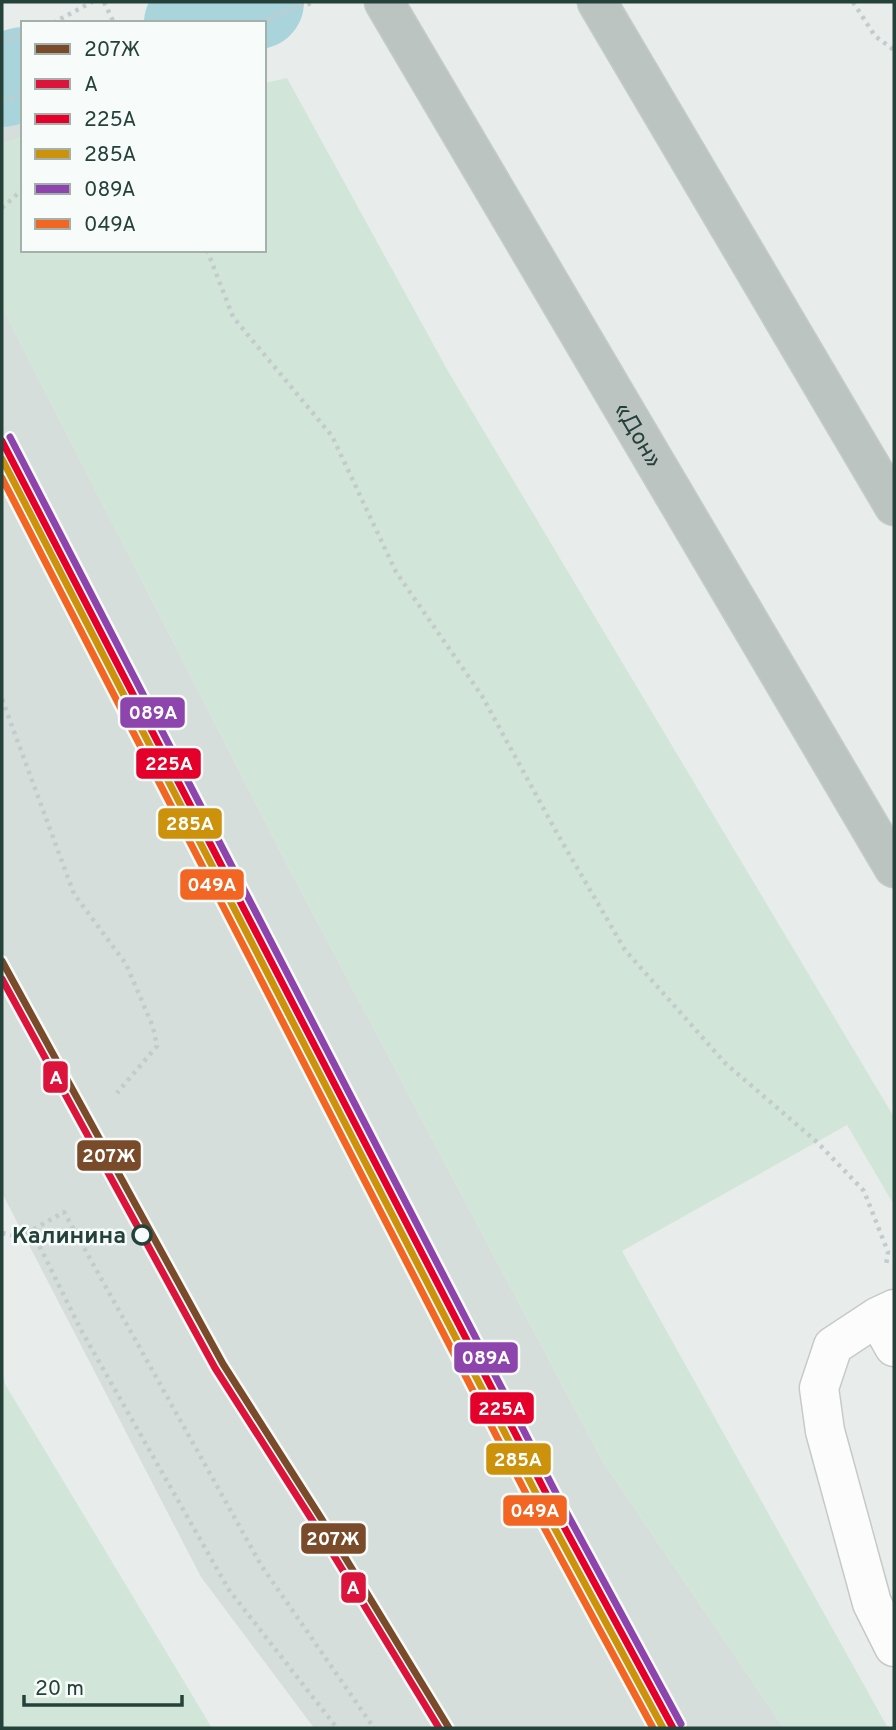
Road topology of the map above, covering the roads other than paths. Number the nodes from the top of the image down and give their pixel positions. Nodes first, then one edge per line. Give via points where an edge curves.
1 (384, 2) edge
2 (597, 2) edge
3 (894, 506) edge
4 (894, 868) edge
5 (888, 1325) edge
6 (894, 1647) edge

1 - 4 highway, «Дон»
2 - 3 highway
5 - 6 lane via 833,1346 819,1388 825,1431 872,1603

